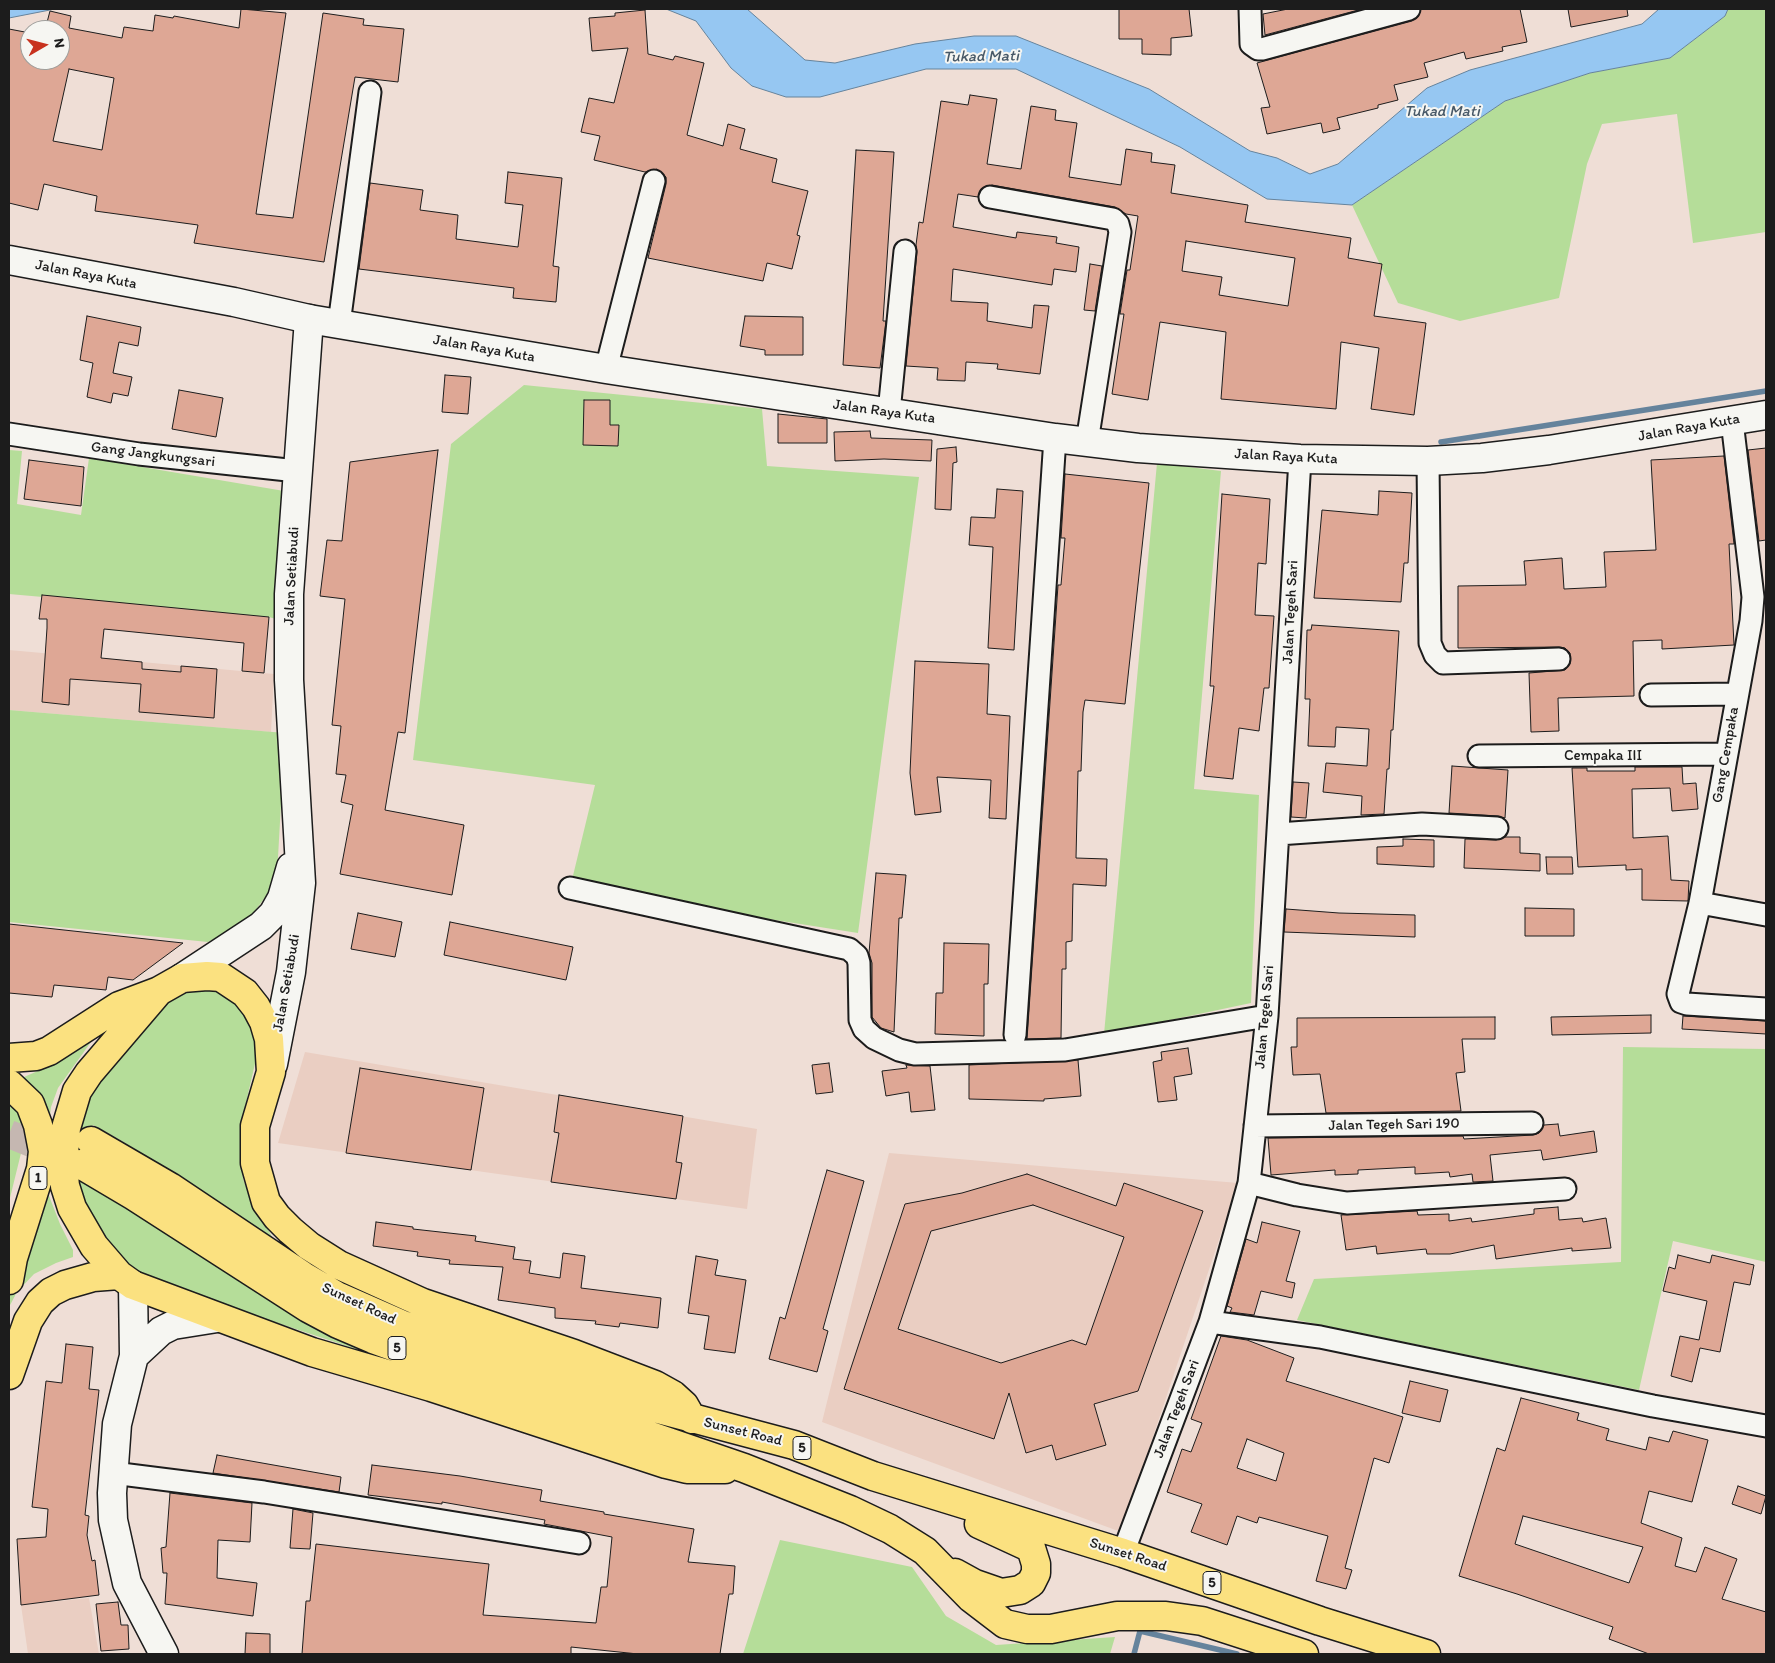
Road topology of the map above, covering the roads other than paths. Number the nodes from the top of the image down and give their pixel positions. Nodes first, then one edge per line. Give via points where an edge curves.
1 (1250, 9) edge
2 (1410, 9) edge
3 (370, 92) dead end
4 (654, 180) dead end
5 (990, 197) dead end
6 (905, 251) dead end
7 (9, 260) edge
8 (310, 319) junction
9 (339, 324) junction
10 (606, 369) junction
11 (889, 412) junction
12 (1766, 415) edge
13 (1732, 421) junction
14 (9, 434) edge
15 (1055, 438) junction
16 (1087, 442) junction
17 (1300, 459) junction
18 (1428, 461) junction
19 (297, 471) junction
20 (1760, 597) edge
21 (1559, 659) dead end
22 (1737, 694) junction
23 (1651, 695) dead end
24 (1726, 754) junction
25 (1479, 756) dead end
26 (1497, 828) dead end
27 (296, 834) junction
28 (1278, 834) junction
29 (570, 888) dead end
30 (1700, 903) junction
31 (1766, 915) edge
32 (182, 978) junction
33 (159, 991) junction
34 (1766, 1009) edge
35 (1267, 1016) junction
36 (1015, 1035) dead end
37 (9, 1058) edge
38 (271, 1072) junction
39 (9, 1084) edge
40 (1532, 1123) dead end
41 (1255, 1126) junction
42 (1249, 1183) junction
43 (1565, 1189) dead end
44 (9, 1280) edge
45 (126, 1280) junction
46 (217, 1318) junction
47 (1210, 1322) junction
48 (134, 1356) junction
49 (9, 1376) edge
50 (692, 1419) junction
51 (1766, 1426) edge
52 (744, 1468) junction
53 (113, 1473) junction
54 (910, 1487) junction
55 (579, 1543) dead end
56 (925, 1550) junction
57 (1123, 1553) junction
58 (164, 1654) edge
59 (1304, 1654) edge
60 (1426, 1654) edge

1 - 2 street via 1251,44 1262,50
3 - 9 street
4 - 10 street
5 - 16 street via 1113,219 1118,224 1120,232
6 - 11 street
7 - 8 main road, Jalan Raya Kuta
8 - 9 main road, Jalan Raya Kuta
8 - 19 main road, Jalan Setiabudi
9 - 10 main road, Jalan Raya Kuta
10 - 11 main road, Jalan Raya Kuta
11 - 15 main road, Jalan Raya Kuta
12 - 13 main road, Jalan Raya Kuta
13 - 18 main road, Jalan Raya Kuta via 1520,454
13 - 20 street, Gang Cempaka
14 - 19 street, Gang Jangkungsari via 139,454
15 - 16 main road, Jalan Raya Kuta
15 - 36 street
16 - 17 main road, Jalan Raya Kuta
17 - 18 main road, Jalan Raya Kuta
17 - 28 street, Jalan Tegeh Sari
18 - 21 street via 1430,643 1435,655 1443,663
19 - 27 main road, Jalan Setiabudi via 289,594 289,680
20 - 22 street, Gang Cempaka
22 - 23 street
22 - 24 street, Gang Cempaka
24 - 25 street, Cempaka III
24 - 30 street, Gang Cempaka
26 - 28 street via 1422,824
27 - 32 main road, Jalan Setiabudi via 288,880 273,914 261,926
27 - 38 main road, Jalan Setiabudi via 301,883 298,923
28 - 35 street, Jalan Tegeh Sari
29 - 35 street via 848,949 857,956 859,964 860,1020 864,1029 874,1038 915,1054 1065,1050
30 - 31 street
30 - 34 street, Gang Cempaka via 1678,988 1679,998 1686,1004
32 - 33 highway
32 - 38 highway via 221,977 245,994 264,1022 269,1039
33 - 37 highway via 119,1006 49,1051 36,1056
33 - 45 highway via 89,1073 77,1091 66,1128 63,1167 72,1208 94,1246
35 - 41 street, Jalan Tegeh Sari
38 - 50 highway via 255,1126 258,1181 266,1202 277,1217 309,1246 348,1270 423,1303 656,1385 684,1405
39 - 44 highway, 1 via 30,1104 43,1151
40 - 41 street, Jalan Tegeh Sari 190
41 - 42 street, Jalan Tegeh Sari
42 - 43 street via 1305,1197 1347,1203
42 - 47 street, Jalan Tegeh Sari
45 - 46 highway
45 - 48 main road
45 - 49 highway via 93,1277 51,1292 28,1321
46 - 48 main road via 173,1325 161,1331
46 - 52 highway via 312,1352 431,1387 666,1464 687,1469
47 - 51 street via 1320,1337 1652,1406
47 - 57 street, Jalan Tegeh Sari
48 - 53 main road via 122,1401
50 - 52 highway, Sunset Road / 5 via 602,1392 373,1313 303,1276 170,1187 86,1152 134,1196 278,1290 338,1324 467,1373
50 - 54 highway, Sunset Road / 5 via 768,1436
52 - 56 highway, Sunset Road / 5 via 850,1510
53 - 55 street via 264,1492
53 - 58 main road via 113,1520 121,1564 127,1583
54 - 56 highway via 1031,1548 1036,1573 1031,1583 1020,1590 1001,1593 975,1584
54 - 57 highway, Sunset Road / 5
56 - 59 highway, Sunset Road / 5 via 971,1598 1005,1624 1027,1629 1051,1629 1117,1616 1166,1616 1202,1621
57 - 60 highway, Sunset Road / 5

